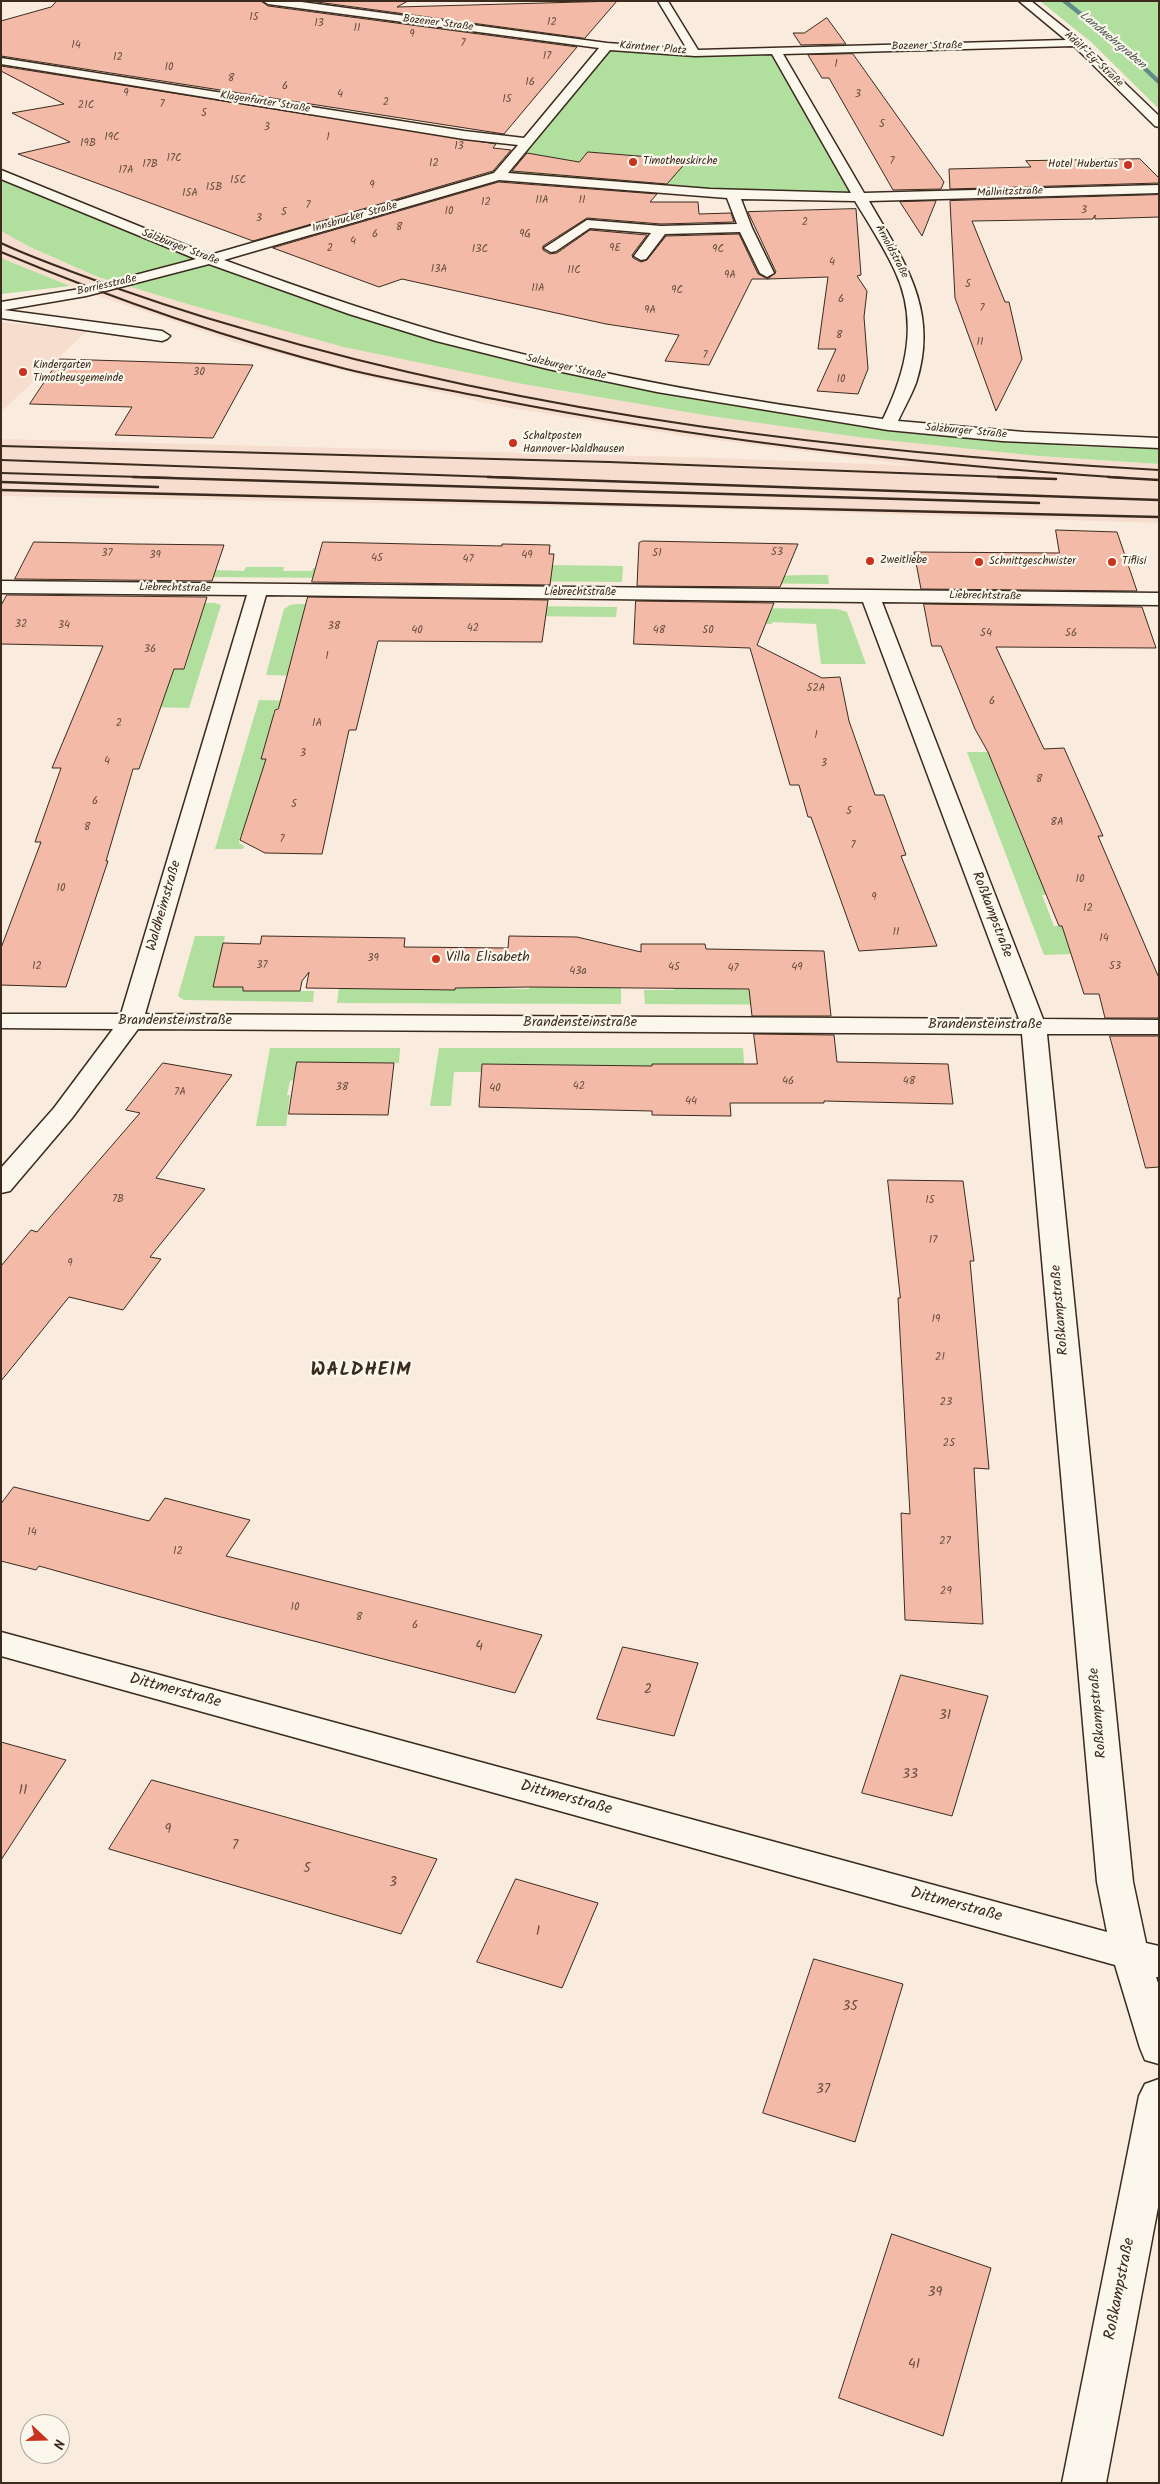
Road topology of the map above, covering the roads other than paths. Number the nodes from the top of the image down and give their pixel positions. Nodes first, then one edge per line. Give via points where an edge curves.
1 (268, 1) edge
2 (663, 1) edge
3 (1024, 1) edge
4 (1077, 43) junction
5 (607, 46) junction
6 (776, 51) junction
7 (695, 53) junction
8 (1, 61) edge
9 (1159, 123) edge
10 (529, 142) junction
11 (1, 174) edge
12 (499, 176) junction
13 (1159, 189) edge
14 (733, 195) junction
15 (861, 197) junction
16 (745, 228) junction
17 (661, 230) junction
18 (551, 248) dead end
19 (641, 256) dead end
20 (211, 260) junction
21 (767, 273) dead end
22 (1, 306) edge
23 (1, 314) edge
24 (162, 336) dead end
25 (888, 425) junction
26 (1159, 443) edge
27 (1, 587) edge
28 (258, 590) junction
29 (870, 595) junction
30 (1159, 599) edge
31 (1, 1021) edge
32 (131, 1022) junction
33 (1034, 1027) junction
34 (1159, 1027) edge
35 (1, 1185) edge
36 (1, 1644) edge
37 (1144, 1958) edge
38 (1159, 2048) edge
39 (1159, 2096) edge
40 (1084, 2483) edge

1 - 5 street, Bozener Straße
2 - 7 street
3 - 4 street, Adolf-Ey-Straße
4 - 6 street, Bozener Straße
4 - 9 street, Adolf-Ey-Straße
5 - 7 street, Kärntner Platz
5 - 10 street, Kärntner Platz
6 - 7 street, Kärntner Platz
6 - 15 street
8 - 10 street, Klagenfurter Straße via 464,135
10 - 12 street, Kärntner Platz
11 - 20 street, Salzburger Straße
12 - 14 street
12 - 20 street, Innsbrucker Straße
13 - 15 street, Mallnitzstraße
14 - 15 street
14 - 16 street
15 - 25 street, Arnoldstraße via 903,272 914,301 916,337 910,376
16 - 17 street
16 - 21 street
17 - 18 street via 587,224
17 - 19 street
20 - 22 street, Borriesstraße via 86,292
20 - 25 street, Salzburger Straße via 405,327 480,348 648,386
23 - 24 street
25 - 26 street, Salzburger Straße via 977,434
27 - 28 street, Liebrechtstraße
28 - 29 street, Liebrechtstraße
28 - 32 street, Waldheimstraße
29 - 30 street, Liebrechtstraße
29 - 33 street, Roßkampstraße
31 - 32 street, Brandensteinstraße
32 - 33 street, Brandensteinstraße
32 - 35 street, Waldheimstraße via 63,1113
33 - 34 street, Brandensteinstraße
33 - 37 street, Roßkampstraße via 1115,1882
36 - 37 street, Dittmerstraße
37 - 38 street, Roßkampstraße
39 - 40 street, Roßkampstraße

